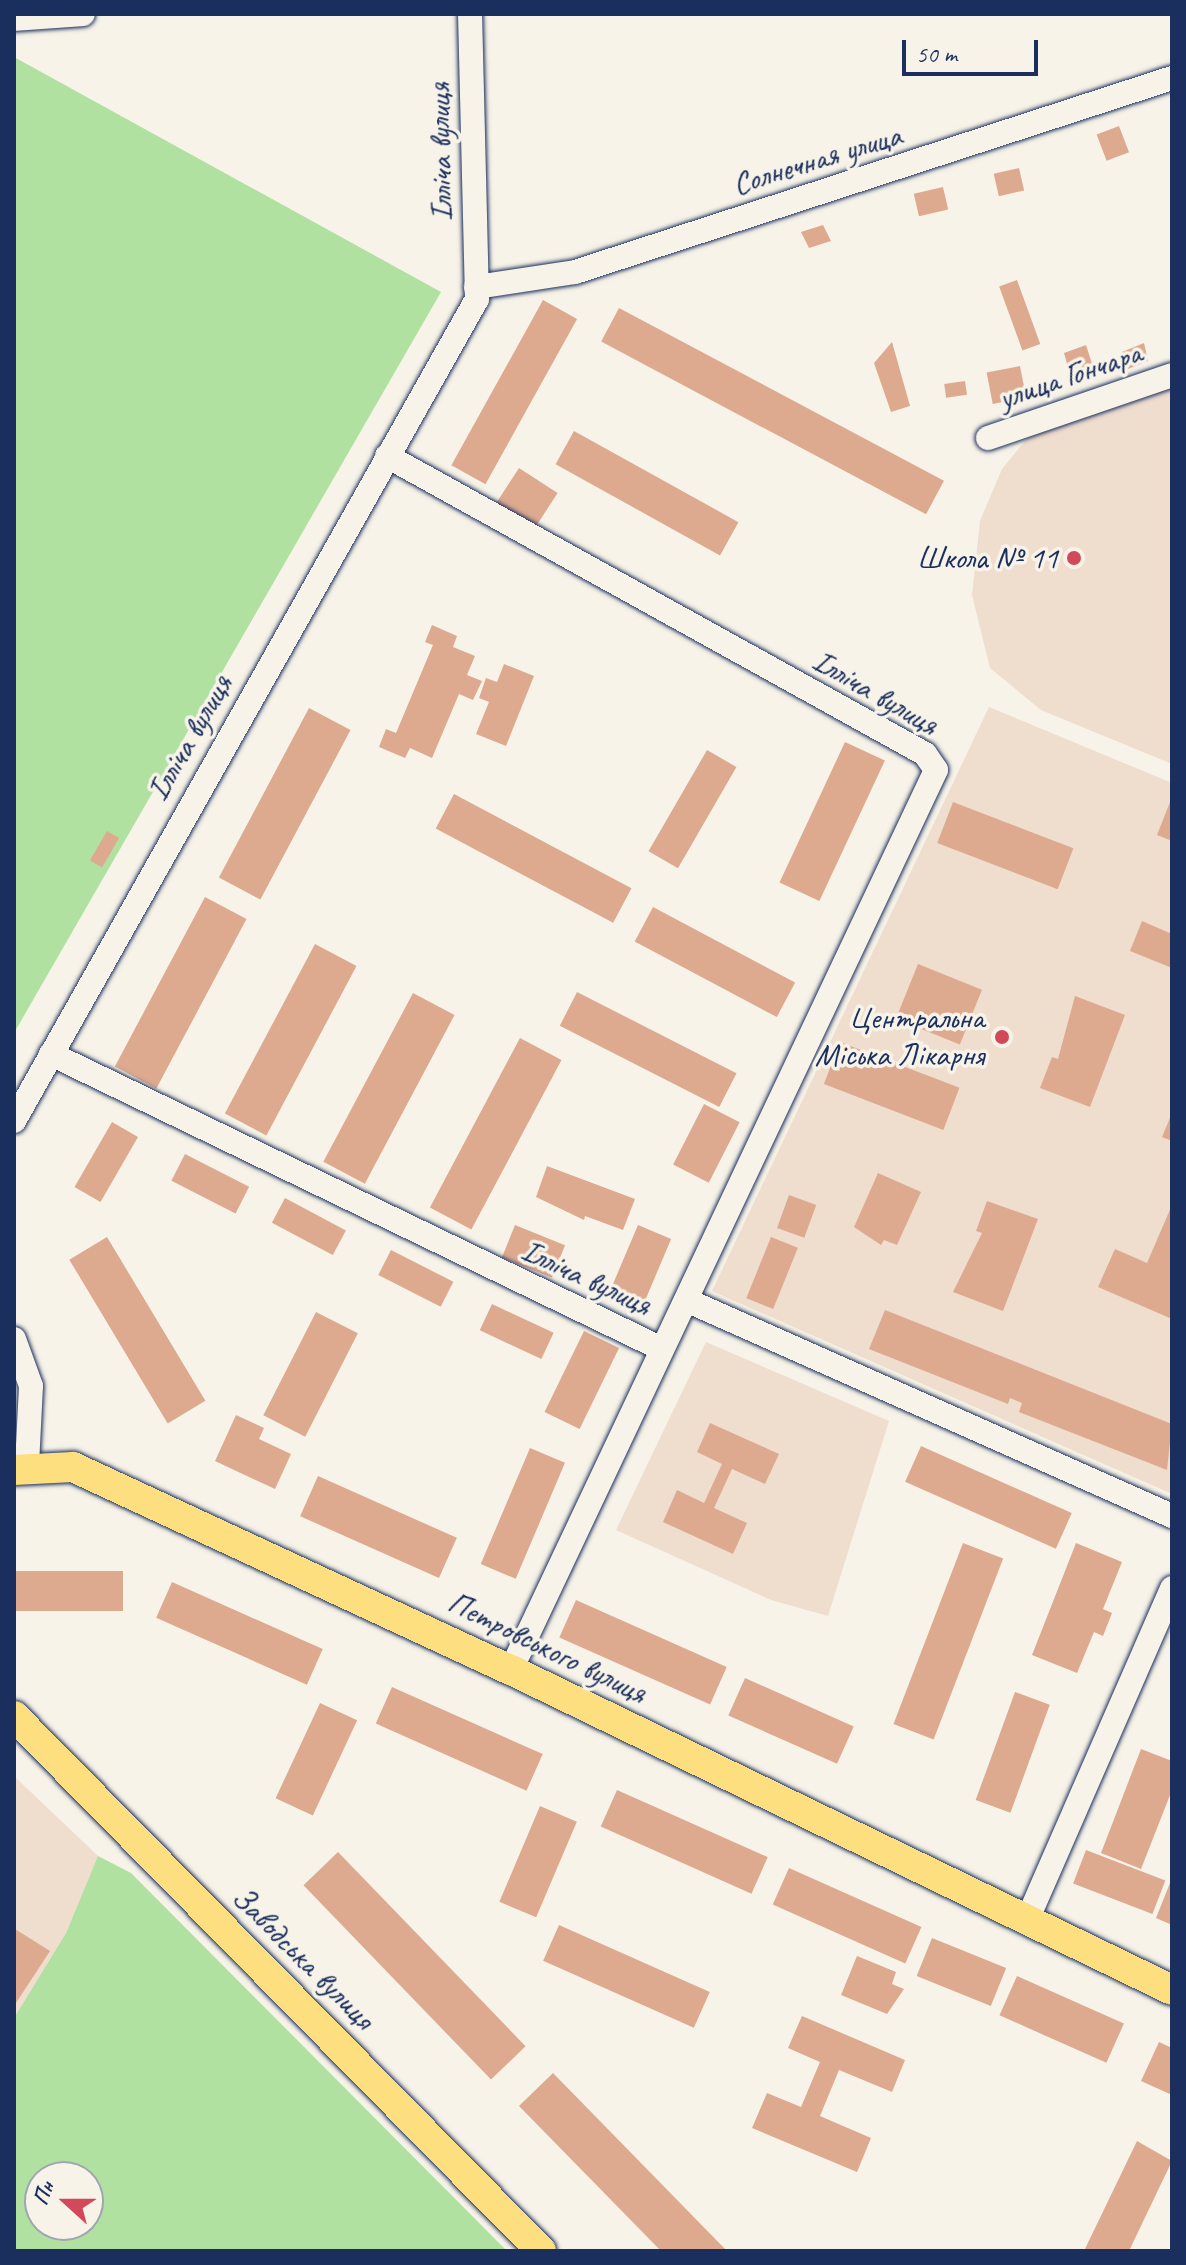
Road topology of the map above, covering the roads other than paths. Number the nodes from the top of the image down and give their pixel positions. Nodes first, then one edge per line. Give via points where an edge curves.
1 (83, 14) edge
2 (470, 14) edge
3 (14, 19) edge
4 (1172, 78) edge
5 (476, 287) junction
6 (1172, 375) edge
7 (988, 438) dead end
8 (387, 456) junction
9 (51, 1054) junction
10 (14, 1121) edge
11 (686, 1300) junction
12 (14, 1339) edge
13 (662, 1349) junction
14 (18, 1470) edge
15 (1172, 1516) edge
16 (1172, 1588) edge
17 (511, 1670) junction
18 (14, 1716) edge
19 (1028, 1918) junction
20 (1172, 1990) edge
21 (541, 2251) edge

1 - 3 street
2 - 5 street, Ілліча вулиця
4 - 5 street, Солнечная улица via 575,272
5 - 8 street, Ілліча вулиця via 477,299
6 - 7 street, улица Гончара
8 - 9 street, Ілліча вулиця
8 - 11 street, Ілліча вулиця via 925,754 936,770
9 - 10 street, Ілліча вулиця
9 - 13 street, Ілліча вулиця
11 - 13 street, Ілліча вулиця
11 - 15 street
12 - 14 street via 31,1386
13 - 17 street, Ілліча вулиця
14 - 17 main road, Петровського вулиця via 73,1467
16 - 19 street
17 - 19 main road, Петровського вулиця
18 - 21 main road, Заводська вулиця
19 - 20 main road, Петровського вулиця

